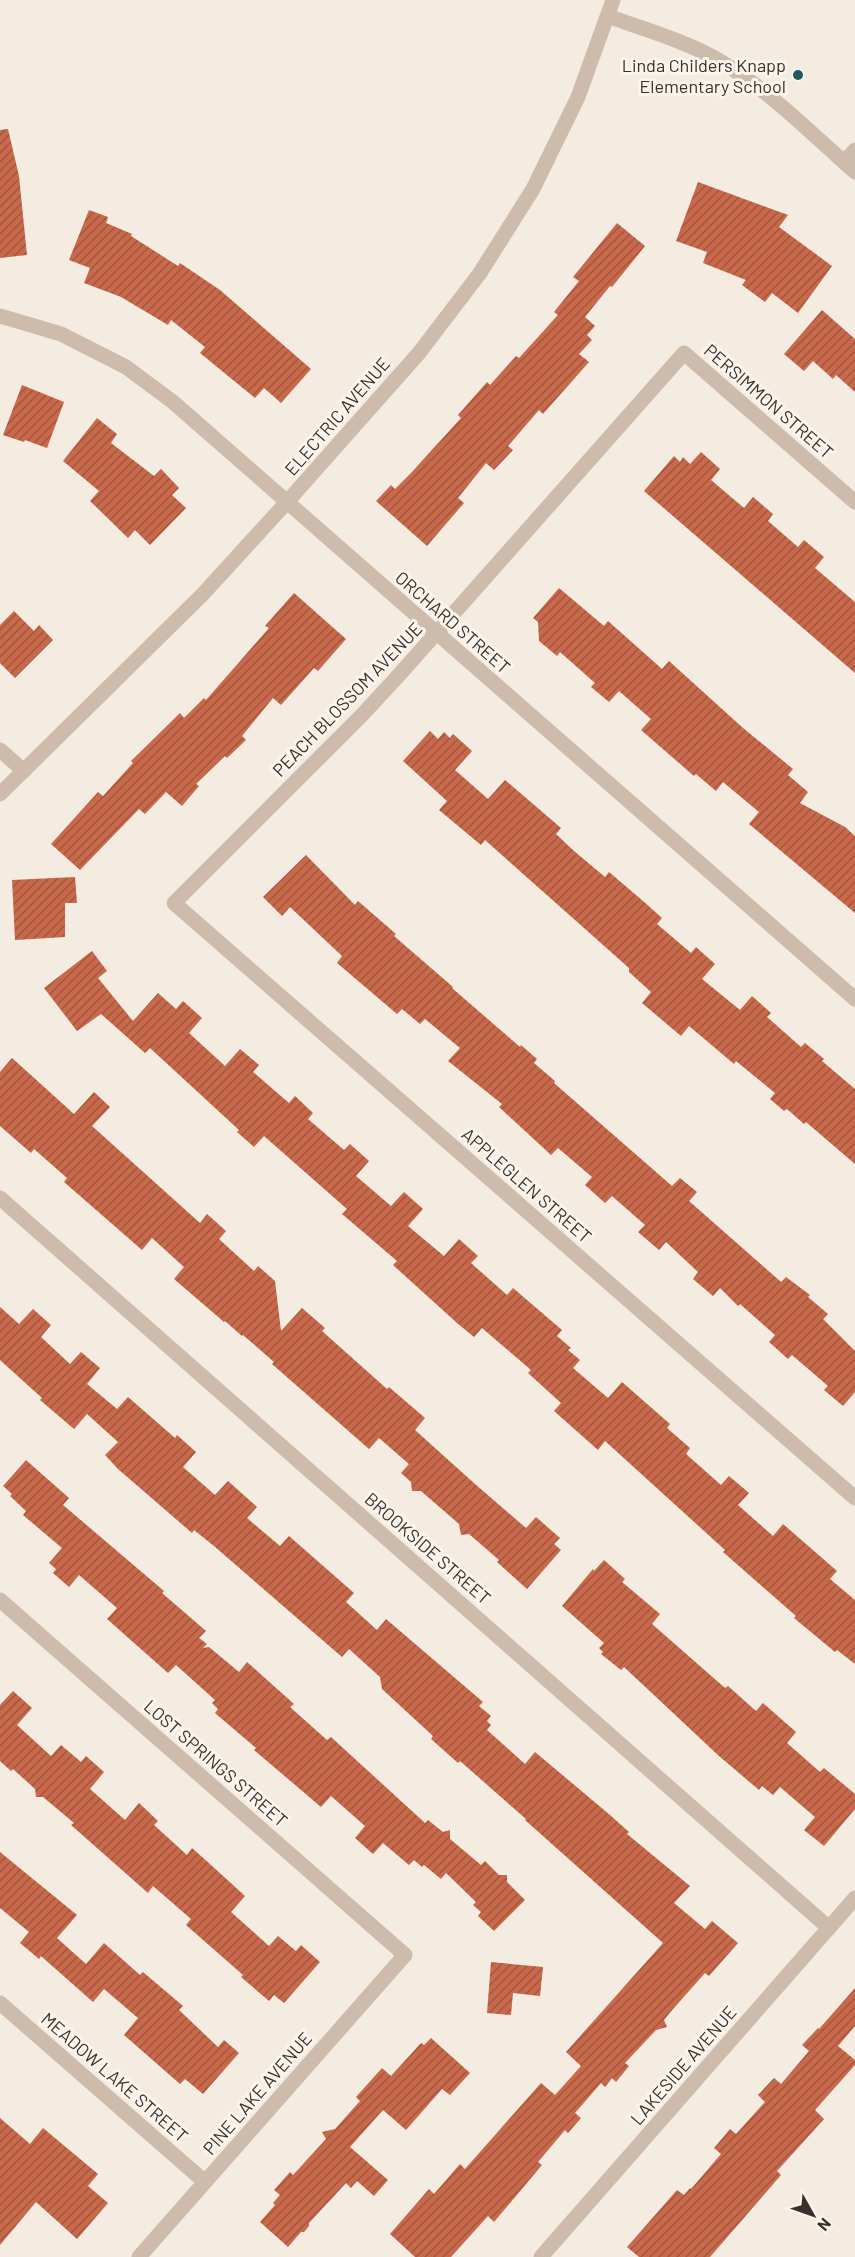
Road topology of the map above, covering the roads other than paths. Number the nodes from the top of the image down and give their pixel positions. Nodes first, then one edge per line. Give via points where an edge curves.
1 (613, 0) edge
2 (608, 16) junction
3 (855, 150) edge
4 (850, 167) edge
5 (0, 315) edge
6 (684, 353) joint
7 (287, 502) junction
8 (855, 502) edge
9 (436, 634) junction
10 (0, 750) edge
11 (24, 771) junction
12 (0, 794) edge
13 (174, 903) joint
14 (855, 999) edge
15 (0, 1198) edge
16 (855, 1497) edge
17 (0, 1600) edge
18 (855, 1899) edge
19 (829, 1928) junction
20 (405, 1955) joint
21 (0, 2003) edge
22 (205, 2181) junction
23 (139, 2257) edge
24 (541, 2257) edge

1 - 2 street, ELECTRIC AVENUE
2 - 4 street via 719,60 762,89
2 - 7 street, ELECTRIC AVENUE via 578,97 538,178 480,273 419,353
3 - 4 street
5 - 7 street, ORCHARD STREET via 61,334 126,368 173,402
6 - 8 street, PERSIMMON STREET
6 - 9 street, PEACH BLOSSOM AVENUE
7 - 9 street, ORCHARD STREET
7 - 11 street, ELECTRIC AVENUE via 203,594
9 - 13 street, PEACH BLOSSOM AVENUE via 362,715
9 - 14 street, ORCHARD STREET
10 - 11 street
11 - 12 street, ELECTRIC AVENUE
13 - 16 street, APPLEGLEN STREET
15 - 19 street, BROOKSIDE STREET
17 - 20 street, LOST SPRINGS STREET
18 - 19 street, LAKESIDE AVENUE
19 - 24 street, LAKESIDE AVENUE
20 - 22 street, PINE LAKE AVENUE
21 - 22 street, MEADOW LAKE STREET
22 - 23 street, PINE LAKE AVENUE

